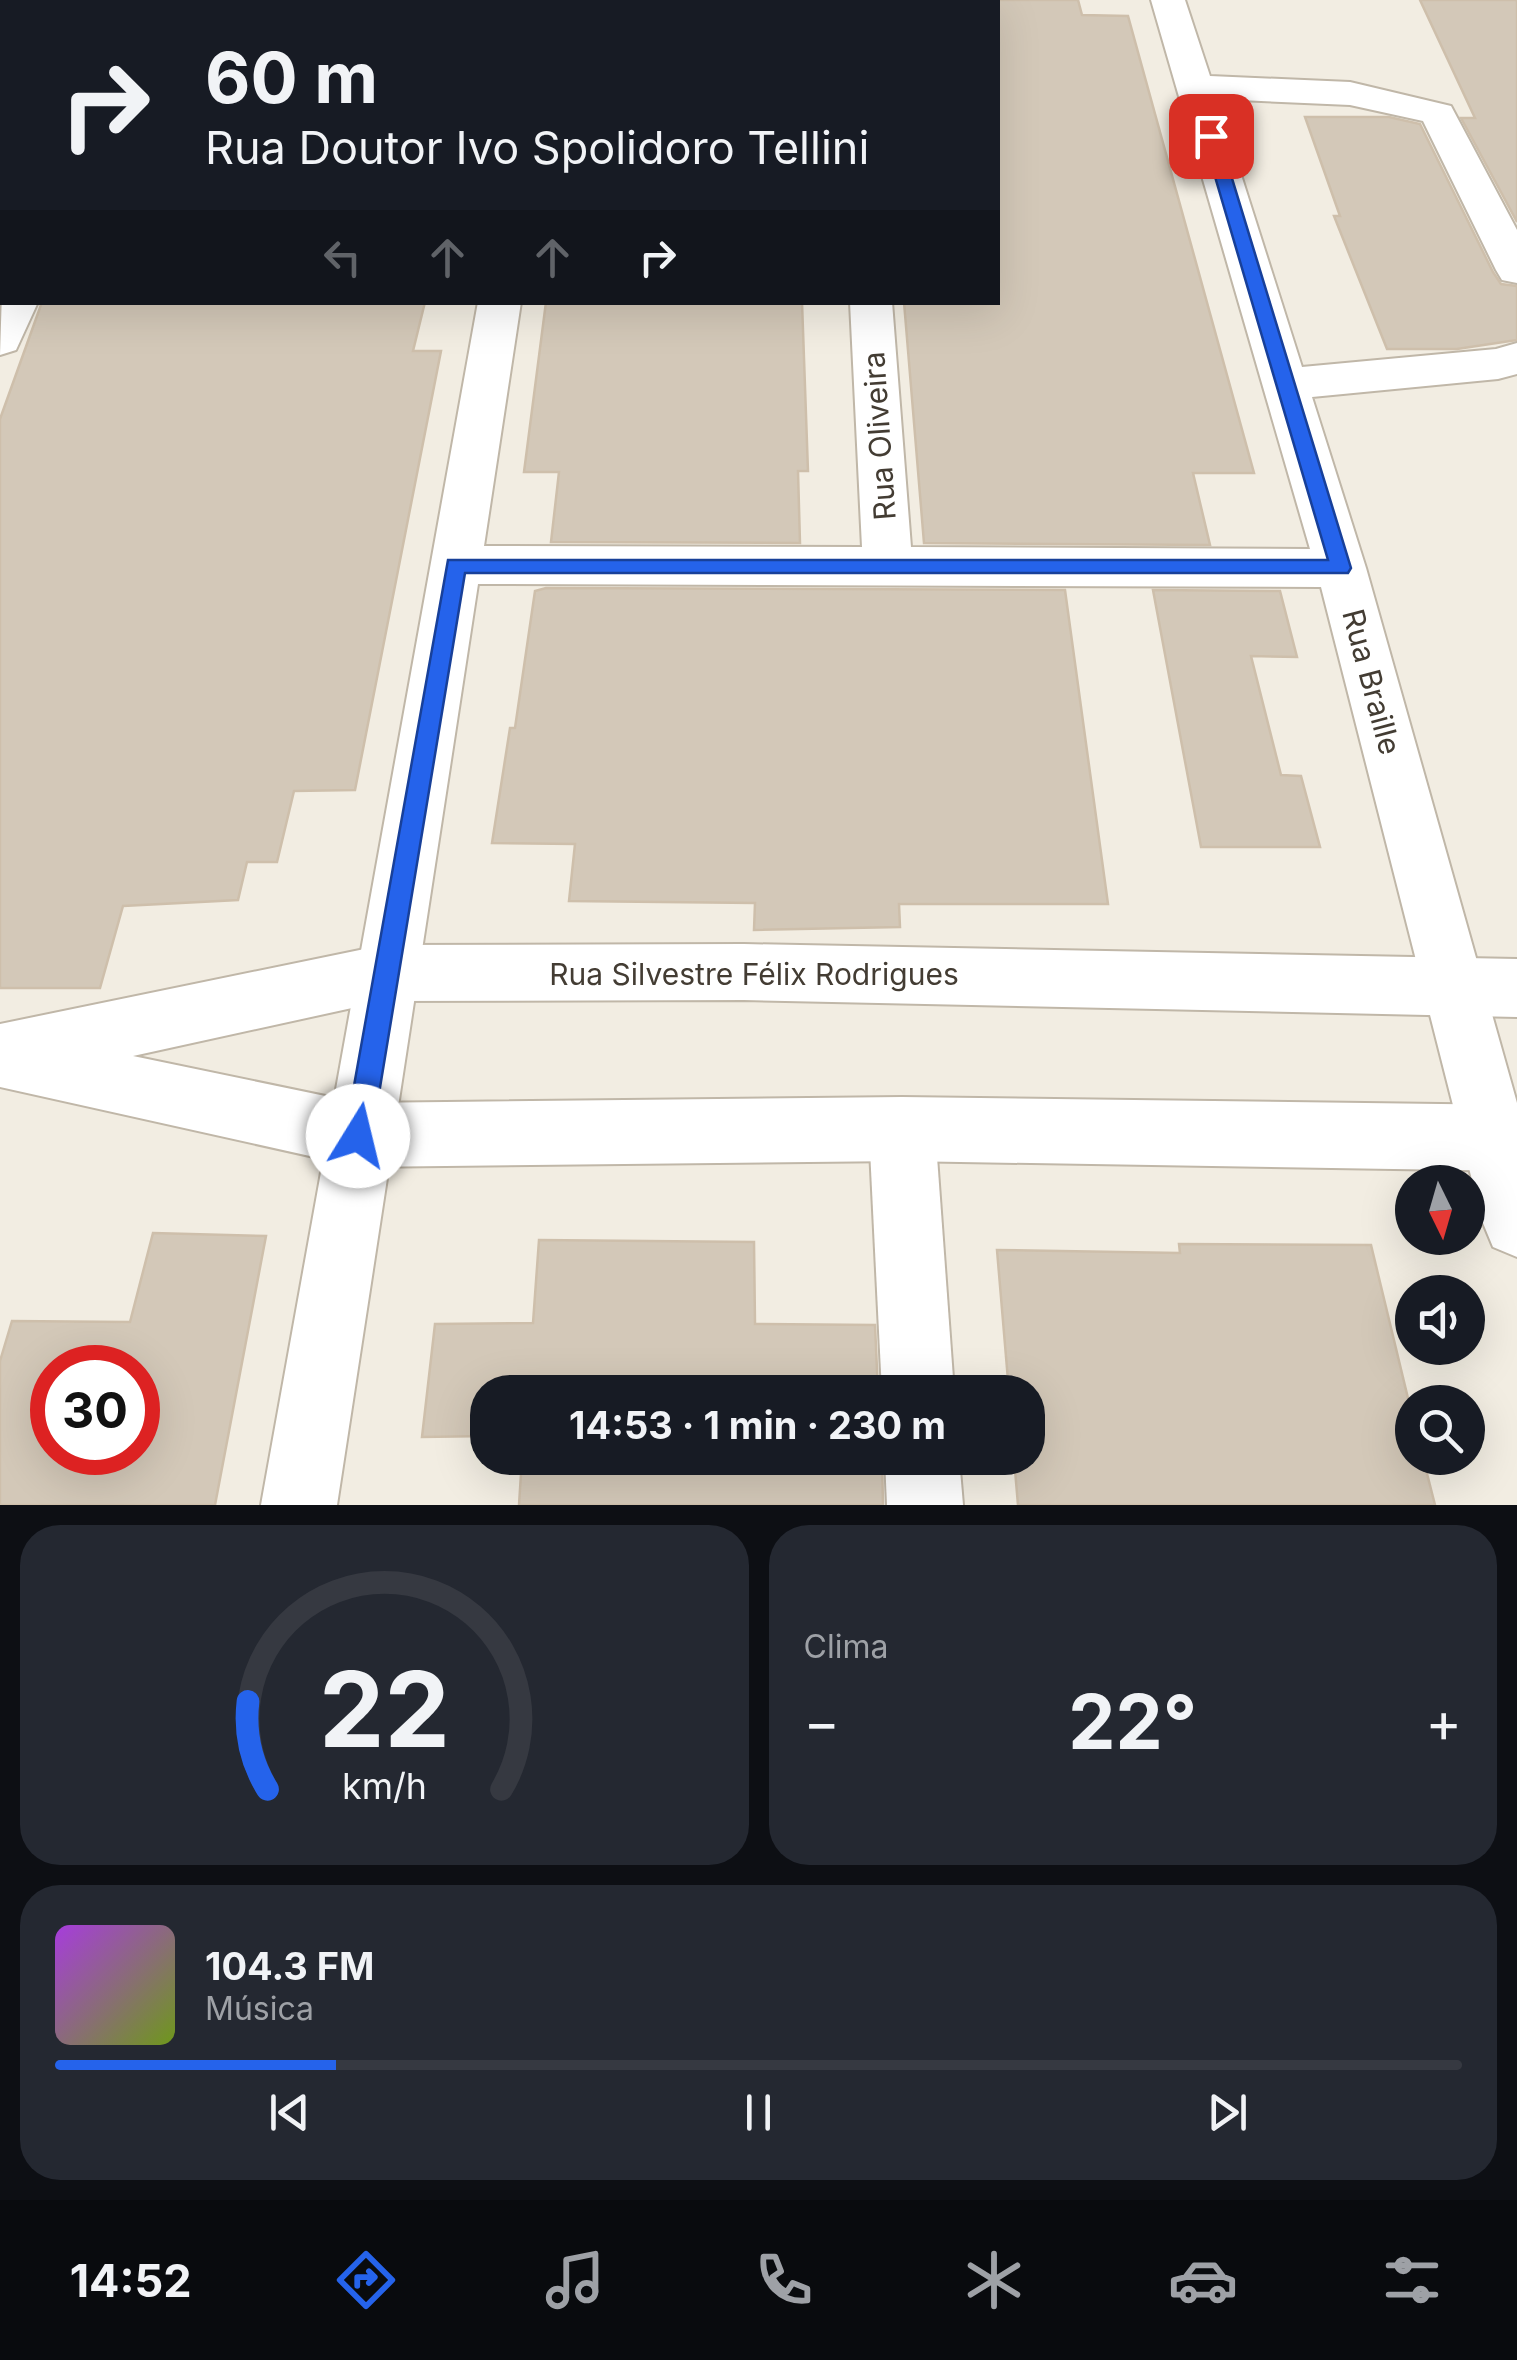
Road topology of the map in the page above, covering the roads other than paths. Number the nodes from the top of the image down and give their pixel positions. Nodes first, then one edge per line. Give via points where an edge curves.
1 (1168, 0) edge
2 (1196, 87) junction
3 (1517, 270) edge
4 (16, 305) edge
5 (500, 305) edge
6 (872, 305) edge
7 (0, 340) edge
8 (1517, 358) edge
9 (1286, 384) junction
10 (456, 566) junction
11 (1341, 568) junction
12 (888, 569) junction
13 (384, 973) junction
14 (1452, 984) junction
15 (1517, 988) edge
16 (0, 1056) edge
17 (902, 1129) junction
18 (358, 1136) junction
19 (1505, 1138) edge
20 (1517, 1223) edge
21 (917, 1375) edge
22 (923, 1475) edge
23 (299, 1505) edge
24 (926, 1505) edge

1 - 2 street, Rua Braille
2 - 3 street via 1372,98 1438,114
2 - 9 street, Rua Braille
4 - 7 street
5 - 10 street
6 - 12 street, Rua Oliveira
8 - 9 street
9 - 11 street, Rua Braille
10 - 12 street
10 - 13 street
11 - 12 street
11 - 14 street, Rua Braille
13 - 14 street, Rua Silvestre Félix Rodrigues
13 - 16 street, Rua Silvestre Félix Rodrigues
13 - 18 street
14 - 15 street, Rua Silvestre Félix Rodrigues
14 - 19 street, Rua Braille
16 - 18 street, Rua Silvestre Félix Rodrigues
17 - 18 street, Rua Silvestre Félix Rodrigues
17 - 19 street, Rua Silvestre Félix Rodrigues
17 - 21 street
18 - 23 street
19 - 20 street, Rua Braille
22 - 24 street

